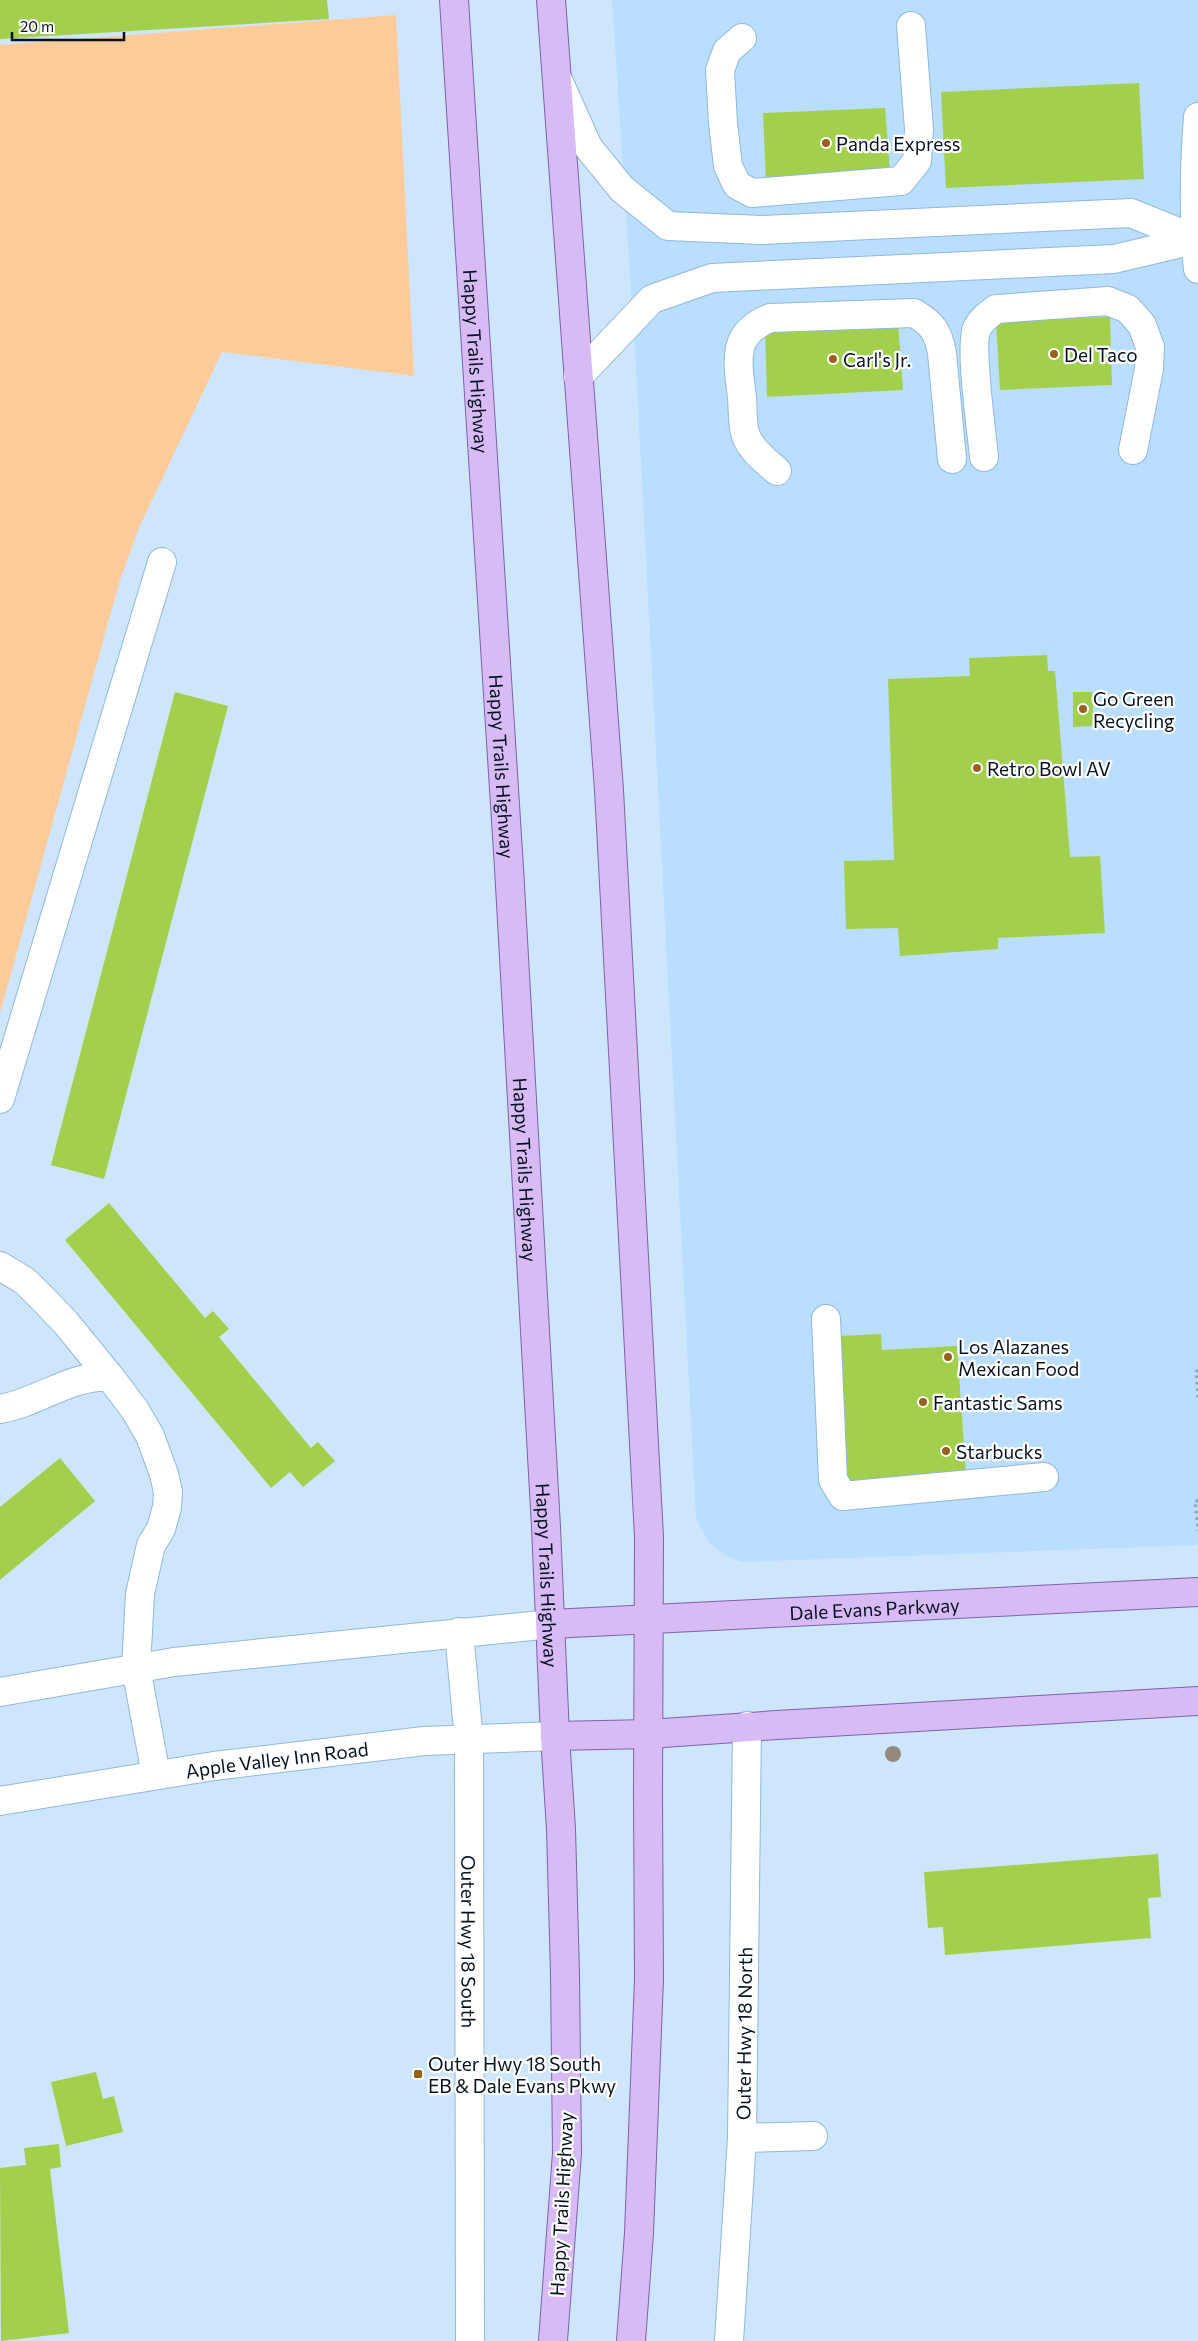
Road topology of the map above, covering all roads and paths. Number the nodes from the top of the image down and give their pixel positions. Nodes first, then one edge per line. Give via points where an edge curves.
1 (454, 0) edge
2 (551, 0) edge
3 (911, 26) dead end
4 (742, 38) dead end
5 (555, 74) junction
6 (1198, 117) edge
7 (1196, 239) edge
8 (1198, 269) edge
9 (578, 377) junction
10 (1133, 450) dead end
11 (984, 457) dead end
12 (952, 459) dead end
13 (777, 470) dead end
14 (162, 562) dead end
15 (0, 1099) edge
16 (0, 1266) edge
17 (826, 1319) dead end
18 (1198, 1370) edge
19 (110, 1377) junction
20 (1198, 1399) edge
21 (0, 1409) edge
22 (1044, 1477) dead end
23 (1198, 1501) edge
24 (1198, 1531) edge
25 (1198, 1592) edge
26 (650, 1618) junction
27 (551, 1624) junction
28 (459, 1632) junction
29 (136, 1668) junction
30 (0, 1692) edge
31 (1198, 1701) edge
32 (747, 1726) junction
33 (649, 1734) junction
34 (555, 1736) junction
35 (468, 1741) junction
36 (156, 1775) junction
37 (0, 1801) edge
38 (813, 2136) dead end
39 (742, 2138) junction
40 (470, 2341) edge
41 (553, 2341) edge
42 (631, 2341) edge
43 (729, 2341) edge

1 - 27 main road, Happy Trails Highway via 509,868
2 - 5 main road
3 - 4 street via 919,137 917,161 901,181 752,193 737,185 728,166 723,123 720,70 727,51
5 - 7 street via 588,147 622,189 668,226 761,230 1131,213
5 - 9 main road
6 - 7 street via 1194,168
7 - 8 street
7 - 9 street via 1114,259 712,278 652,299
9 - 26 main road via 609,790 649,1537
10 - 11 street via 1150,347 1142,324 1128,308 1108,301 996,309 984,317 976,330 975,351
12 - 13 street via 942,353 939,338 929,322 914,313 770,318 755,324 742,339 738,356 746,436 754,449
14 - 15 street
16 - 19 street via 25,1281 44,1300
17 - 22 street via 833,1480 843,1496
18 - 20 path
19 - 21 street via 98,1376 21,1405
19 - 29 street via 150,1436 168,1492 164,1518 151,1546 140,1594
23 - 24 path via 1195,1502
25 - 26 main road, Dale Evans Parkway
26 - 27 main road, Dale Evans Parkway
26 - 33 main road
27 - 28 street
27 - 34 main road, Happy Trails Highway
28 - 29 street
28 - 35 street, Outer Hwy 18 South
29 - 30 street
29 - 36 street
31 - 32 main road
32 - 33 main road
32 - 39 street, Outer Hwy 18 North
33 - 34 main road
33 - 42 main road via 649,1979 639,2233
34 - 35 street, Apple Valley Inn Road
34 - 41 main road, Happy Trails Highway via 565,1955 567,2153
35 - 36 street, Apple Valley Inn Road via 414,1742
35 - 40 street, Outer Hwy 18 South
36 - 37 street, Apple Valley Inn Road
38 - 39 street
39 - 43 street, Outer Hwy 18 North

